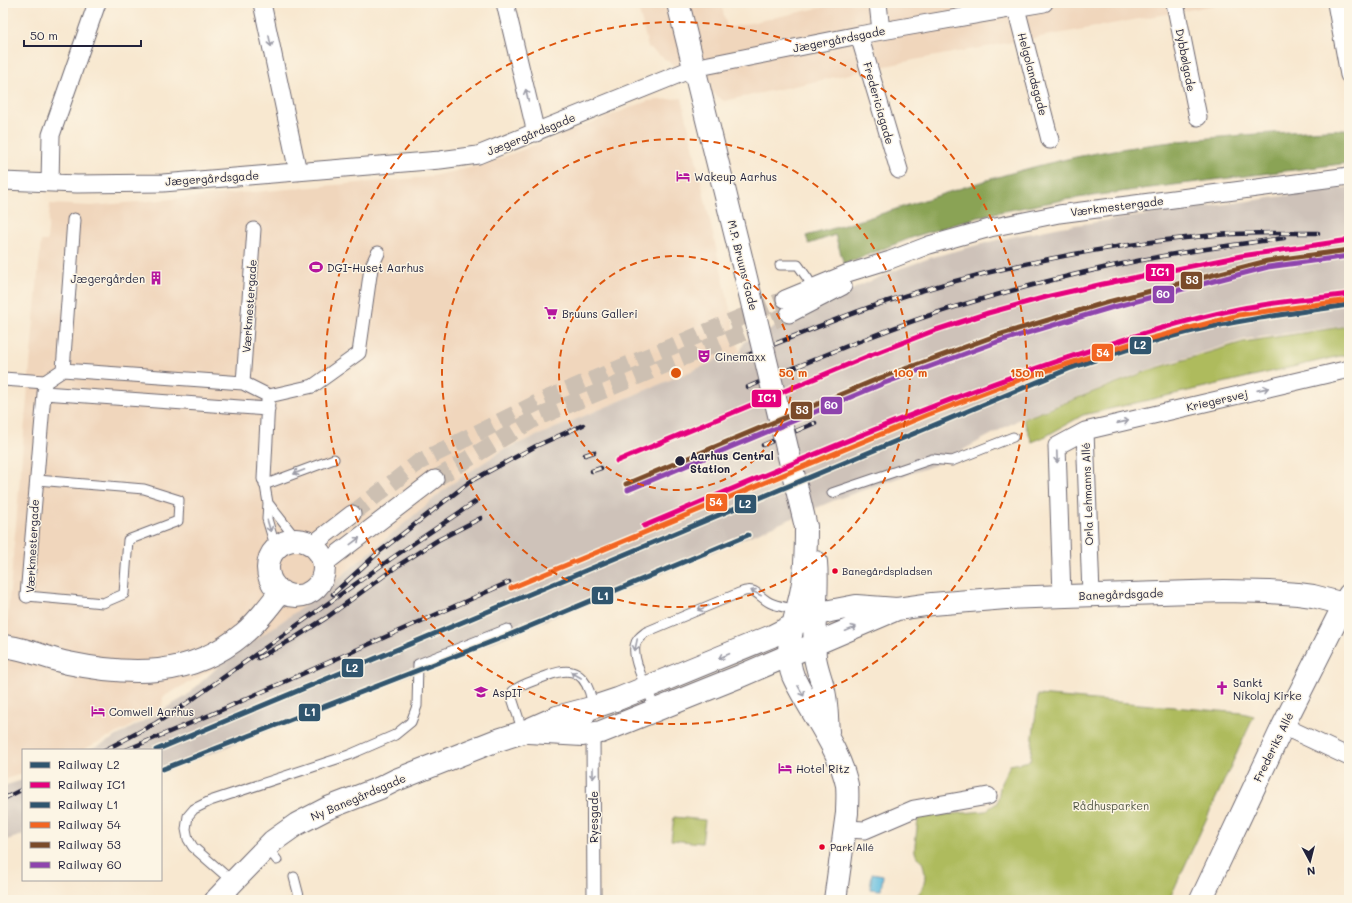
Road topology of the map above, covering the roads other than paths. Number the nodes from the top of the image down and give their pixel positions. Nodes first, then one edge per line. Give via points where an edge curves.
1 (97, 3) edge
2 (262, 3) edge
3 (505, 3) edge
4 (678, 3) edge
5 (878, 3) edge
6 (1044, 3) edge
7 (1175, 3) edge
8 (1336, 3) edge
9 (990, 8) edge
10 (1016, 8) junction
11 (967, 10) edge
12 (881, 31) junction
13 (859, 35) junction
14 (694, 68) junction
15 (1349, 75) edge
16 (1198, 117) dead end
17 (536, 133) junction
18 (1050, 140) dead end
19 (899, 170) dead end
20 (298, 172) junction
21 (1349, 176) edge
22 (3, 181) edge
23 (50, 183) junction
24 (74, 220) dead end
25 (254, 229) dead end
26 (378, 253) dead end
27 (890, 260) junction
28 (780, 265) dead end
29 (812, 288) junction
30 (1349, 369) edge
31 (63, 370) junction
32 (3, 379) edge
33 (243, 384) junction
34 (44, 387) junction
35 (268, 402) junction
36 (1085, 431) junction
37 (1013, 437) dead end
38 (334, 458) dead end
39 (37, 480) junction
40 (435, 480) tunnel mouth
41 (264, 482) junction
42 (832, 493) dead end
43 (268, 503) junction
44 (352, 514) tunnel mouth
45 (305, 542) junction
46 (276, 549) junction
47 (324, 564) junction
48 (281, 591) junction
49 (1091, 594) junction
50 (27, 596) joint
51 (1062, 596) junction
52 (1347, 600) edge
53 (897, 609) junction
54 (801, 617) junction
55 (507, 629) dead end
56 (815, 644) junction
57 (3, 646) edge
58 (788, 655) junction
59 (647, 688) junction
60 (592, 708) junction
61 (656, 710) junction
62 (1283, 726) junction
63 (523, 732) junction
64 (551, 733) junction
65 (593, 734) junction
66 (829, 740) junction
67 (1349, 758) edge
68 (988, 796) dead end
69 (845, 829) junction
70 (294, 877) dead end
71 (232, 882) junction
72 (216, 900) edge
73 (300, 900) edge
74 (594, 900) edge
75 (835, 900) edge
76 (1201, 900) edge

1 - 23 street via 51,135
2 -> 20 street
17 -> 3 street
4 - 14 street, M.P. Bruuns Gade
5 - 12 street
6 - 10 street, Jægergårdsgade
7 - 16 street, Dybbølgade
8 - 15 street
9 - 10 street, Jægergårdsgade
9 - 11 street, Jægergårdsgade
10 - 18 street, Helgolandsgade
11 - 12 street, Jægergårdsgade
12 - 13 street, Jægergårdsgade
13 - 14 street, Jægergårdsgade
13 - 19 street, Fredericiagade
14 - 17 street, Jægergårdsgade
14 - 54 street, M.P. Bruuns Gade, bridge via 806,527 816,558 817,590
17 - 20 street, Jægergårdsgade via 478,155
20 - 23 street, Jægergårdsgade via 163,183
21 - 27 street, Værkmestergade via 1024,220 959,236
22 - 23 street, Jægergårdsgade
24 - 31 street
25 - 33 street, Værkmestergade
26 - 35 street via 371,268 359,353 313,386
27 - 29 street, Værkmestergade
27 - 29 street, Værkmestergade via 851,282 787,306
28 - 29 lane via 798,265
36 -> 30 street, Kriegersvej
31 - 33 street
31 - 34 street
32 - 34 street
33 - 35 street
34 - 35 street
34 - 39 street, Værkmestergade
35 - 41 street
36 - 49 street, Orla Lehmanns Allé
36 -> 51 street, Orla Lehmanns Allé via 1057,446
37 - 42 lane via 952,461 932,458
38 -> 41 lane
39 - 50 street, Værkmestergade
39 - 50 lane, Værkmestergade via 144,489 179,500 178,520 128,540 124,594 103,603
47 -> 40 street
41 - 43 lane
43 - 45 lane
43 -> 46 lane via 267,519
44 - 45 street
45 - 46 street via 290,541
45 - 47 street via 318,550
46 - 48 street via 271,556 269,571 273,582
47 - 48 street via 320,582 307,593 298,595
48 - 57 street via 257,621 232,643 200,660 177,668 144,672 124,671 68,663
49 - 51 street, Banegårdsgade
49 - 52 street, Banegårdsgade via 1269,592
51 - 53 street, Banegårdsgade via 963,601
52 - 62 street, Frederiks Allé
53 - 54 street, Banegårdsgade via 856,606
56 -> 53 street, Banegårdsgade
54 - 56 street
54 - 58 street
54 -> 59 street via 772,636
54 -> 59 lane via 749,590 646,632 638,638 635,646 638,669
55 - 71 lane via 418,664 417,706 411,722 395,735 349,755 210,801 194,810 188,816 188,839 193,847
56 - 58 street
56 - 66 street via 817,666 825,695
58 - 61 street
58 -> 66 street via 789,666 798,686
59 - 60 street
59 - 61 lane
60 - 63 street via 557,716
60 -> 63 lane via 585,681 572,672 561,672 520,686 513,690 512,698
60 - 64 lane via 586,723
61 - 65 street
62 - 67 street
62 - 76 street, Frederiks Allé
63 - 64 street
63 - 71 street, Ny Banegårdsgade via 328,808 297,824 272,853
64 - 65 street
65 -> 74 street, Ryesgade
66 - 69 street via 847,786
68 - 69 street via 914,809 866,830
69 - 75 street
70 - 73 lane
71 - 72 street, Ny Banegårdsgade

